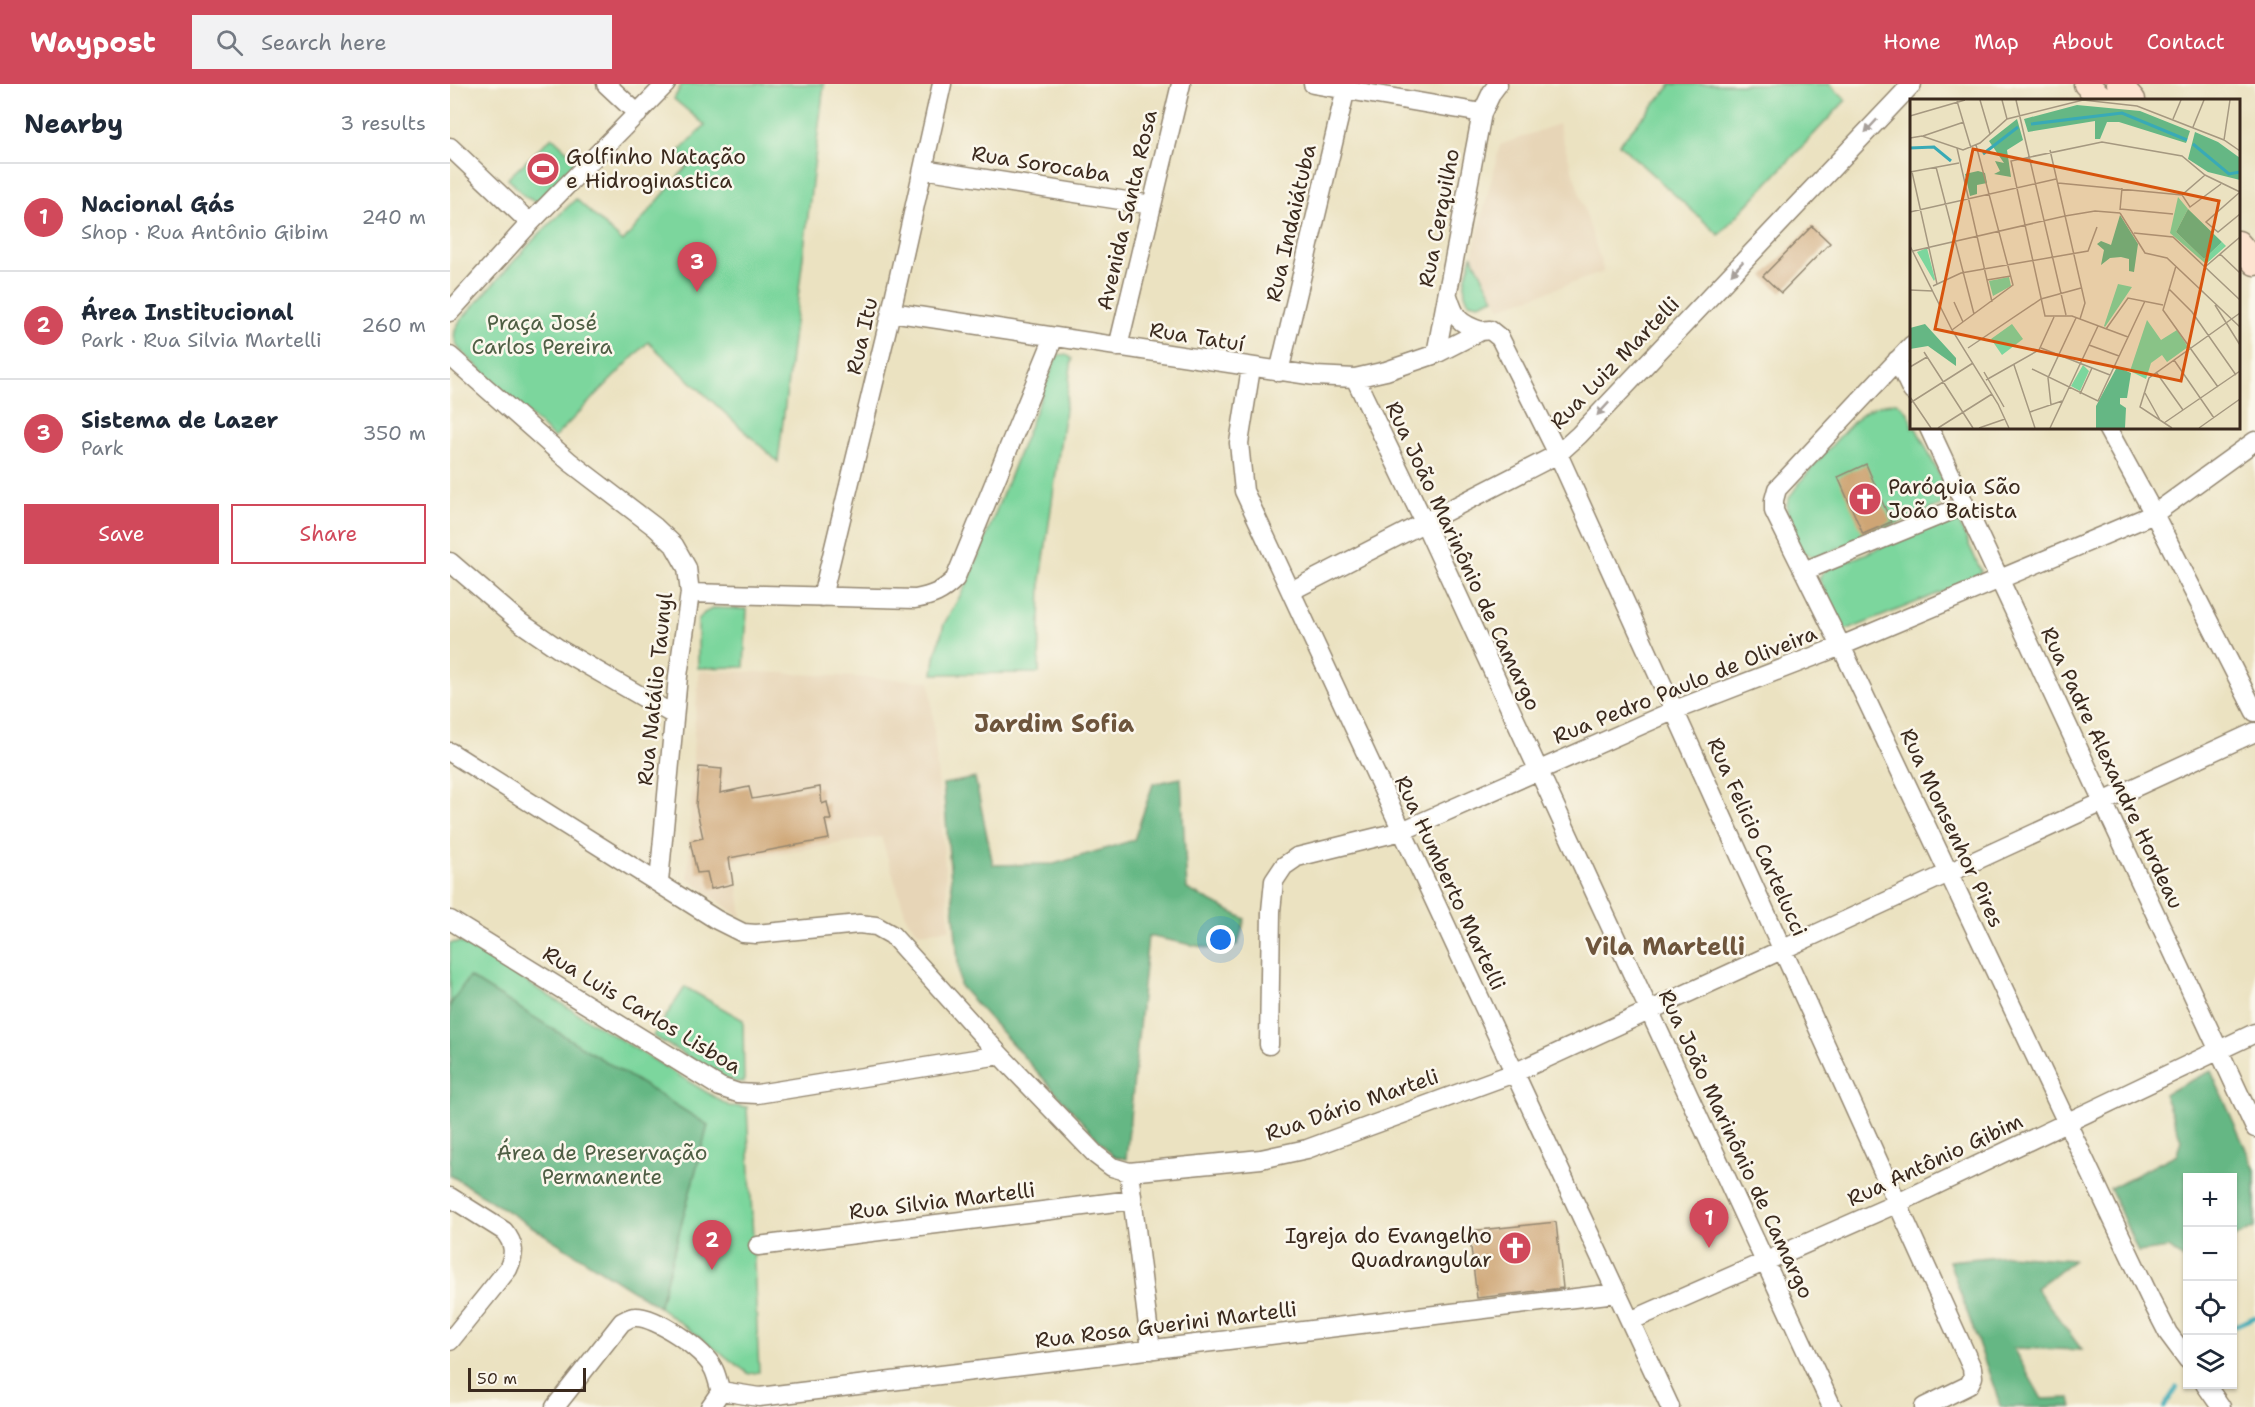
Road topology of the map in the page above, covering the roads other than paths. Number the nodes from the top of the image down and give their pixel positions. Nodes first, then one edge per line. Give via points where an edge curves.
1 (606, 84) edge
2 (666, 84) edge
3 (942, 84) edge
4 (1181, 84) edge
5 (1313, 84) edge
6 (1912, 84) edge
7 (2086, 84) edge
8 (2119, 84) edge
9 (1346, 87) edge
10 (1495, 88) edge
11 (2103, 99) edge
12 (2132, 99) edge
13 (1482, 113) junction
14 (638, 114) junction
15 (450, 147) edge
16 (923, 169) junction
17 (1152, 204) junction
18 (530, 223) junction
19 (1447, 294) junction
20 (450, 312) edge
21 (891, 312) junction
22 (1485, 331) junction
23 (1054, 337) junction
24 (1910, 346) edge
25 (1118, 347) junction
26 (1436, 354) junction
27 (450, 356) edge
28 (1897, 360) junction
29 (1251, 368) junction
30 (1279, 372) junction
31 (1355, 378) junction
32 (1910, 389) edge
33 (1929, 429) edge
34 (2108, 429) edge
35 (2255, 441) edge
36 (1558, 454) junction
37 (1965, 506) junction
38 (2154, 514) junction
39 (1425, 524) junction
40 (450, 562) edge
41 (1804, 571) junction
42 (2000, 579) junction
43 (1291, 591) junction
44 (690, 592) junction
45 (822, 597) junction
46 (1841, 646) junction
47 (1675, 710) junction
48 (2255, 712) edge
49 (674, 715) junction
50 (2255, 732) edge
51 (450, 752) edge
52 (1538, 771) junction
53 (2103, 802) junction
54 (1402, 831) junction
55 (1948, 873) junction
56 (659, 882) junction
57 (450, 920) edge
58 (1783, 949) junction
59 (1649, 1010) junction
60 (2255, 1033) edge
61 (1269, 1045) dead end
62 (2218, 1051) junction
63 (1000, 1055) junction
64 (1514, 1073) junction
65 (2067, 1124) junction
66 (2255, 1128) edge
67 (1129, 1172) junction
68 (450, 1197) edge
69 (1132, 1200) junction
70 (1898, 1203) junction
71 (758, 1246) dead end
72 (1765, 1261) junction
73 (1616, 1293) junction
74 (1630, 1321) junction
75 (450, 1341) edge
76 (1151, 1350) junction
77 (2183, 1354) edge
78 (2208, 1389) edge
79 (721, 1391) junction
80 (555, 1407) edge
81 (710, 1407) edge
82 (1670, 1407) edge
83 (1832, 1407) edge
84 (1924, 1407) edge
85 (2221, 1407) edge

1 - 14 street
2 - 14 street
3 - 16 street, Rua Itu
4 - 17 street, Avenida Santa Rosa
5 - 9 street
6 -> 36 street, Rua Luiz Martelli
7 - 11 main road
8 - 12 main road
9 - 13 street
9 - 30 street, Rua Indaiátuba
10 - 13 street, Rua Cerquilho
13 - 19 street, Rua Cerquilho
14 - 18 street
15 - 18 street
16 - 17 street, Rua Sorocaba
16 - 21 street, Rua Itu
17 - 25 street, Avenida Santa Rosa
18 - 20 street
19 - 22 street via 1459,321
19 - 26 street, Rua Cerquilho
21 - 23 street, Rua Tatuí
21 - 45 street, Rua Itu
22 - 26 street, Rua Tatuí
22 - 36 street, Rua Felicio Cartelucci via 1500,338
23 - 25 street, Rua Tatuí
23 - 45 street via 955,579 931,597
24 - 28 street, Rua Monsenhor Pires
25 - 29 street, Rua Tatuí
26 - 31 street, Rua Tatuí
27 - 44 street, Rua Natálio Taunyl via 570,462 674,545 687,568
28 - 32 street
28 - 41 street, Rua Monsenhor Pires via 1777,489 1774,511
29 - 30 street, Rua Tatuí
29 - 43 street, Rua Humberto Martelli via 1239,443 1244,491
30 - 31 street, Rua Tatuí
31 - 39 street, Rua João Marinônio de Camargo
33 - 37 street, Rua Padre Alexandre Hordeau
34 - 38 street
35 - 38 street, Rua Pedro Paulo de Oliveira
36 - 39 street, Rua Luiz Martelli
36 - 47 street, Rua Felicio Cartelucci
37 - 41 street
37 - 42 street, Rua Padre Alexandre Hordeau
38 - 42 street, Rua Pedro Paulo de Oliveira
38 - 48 street
39 - 43 street, Rua Luiz Martelli
39 - 52 street, Rua João Marinônio de Camargo
40 - 49 street via 521,623 559,649
41 - 46 street, Rua Monsenhor Pires
42 - 46 street, Rua Pedro Paulo de Oliveira
42 - 53 street, Rua Padre Alexandre Hordeau
43 - 54 street, Rua Humberto Martelli
44 - 45 street
44 - 49 street, Rua Natálio Taunyl
46 - 47 street, Rua Pedro Paulo de Oliveira
46 - 55 street, Rua Monsenhor Pires
47 - 52 street, Rua Pedro Paulo de Oliveira
47 - 58 street, Rua Felicio Cartelucci
49 - 56 street, Rua Natálio Taunyl
50 - 53 street, Rua Dário Marteli
51 - 56 street
52 - 54 street, Rua Pedro Paulo de Oliveira
52 - 59 street, Rua João Marinônio de Camargo
53 - 55 street, Rua Dário Marteli
53 - 62 street, Rua Padre Alexandre Hordeau
54 - 61 street, Rua Pedro Paulo de Oliveira via 1297,857 1284,866 1274,881
54 - 64 street, Rua Humberto Martelli
55 - 58 street, Rua Dário Marteli
55 - 65 street, Rua Monsenhor Pires
56 - 63 street via 743,933 876,926 892,935
57 - 63 street, Rua Luis Carlos Lisboa via 720,1087 738,1093 757,1094
58 - 59 street, Rua Dário Marteli
58 - 70 street, Rua Felicio Cartelucci
59 - 64 street, Rua Dário Marteli
59 - 72 street, Rua João Marinônio de Camargo
60 - 62 street, Rua Antônio Gibim
62 - 65 street, Rua Antônio Gibim
62 - 66 street, Rua Padre Alexandre Hordeau
63 - 67 street via 1096,1155 1112,1167
64 - 67 street, Rua Dário Marteli via 1307,1149 1261,1159
64 - 73 street, Rua Humberto Martelli
65 - 70 street, Rua Antônio Gibim
65 - 77 street, Rua Monsenhor Pires via 2151,1300
67 - 69 street
68 - 75 street via 504,1231 511,1239 513,1259
69 - 71 street, Rua Silvia Martelli
69 - 76 street
70 - 72 street, Rua Antônio Gibim
70 - 84 street, Rua Felicio Cartelucci via 1972,1368 1969,1385
72 - 74 street, Rua Antônio Gibim
72 - 83 street, Rua João Marinônio de Camargo
73 - 74 street, Rua Humberto Martelli
73 - 76 street, Rua Rosa Guerini Martelli
74 - 82 street, Rua Humberto Martelli
76 - 79 street, Rua Rosa Guerini Martelli via 759,1397
78 - 85 street
79 - 80 street via 713,1367 686,1342 671,1330 634,1317 622,1322
79 - 81 street

